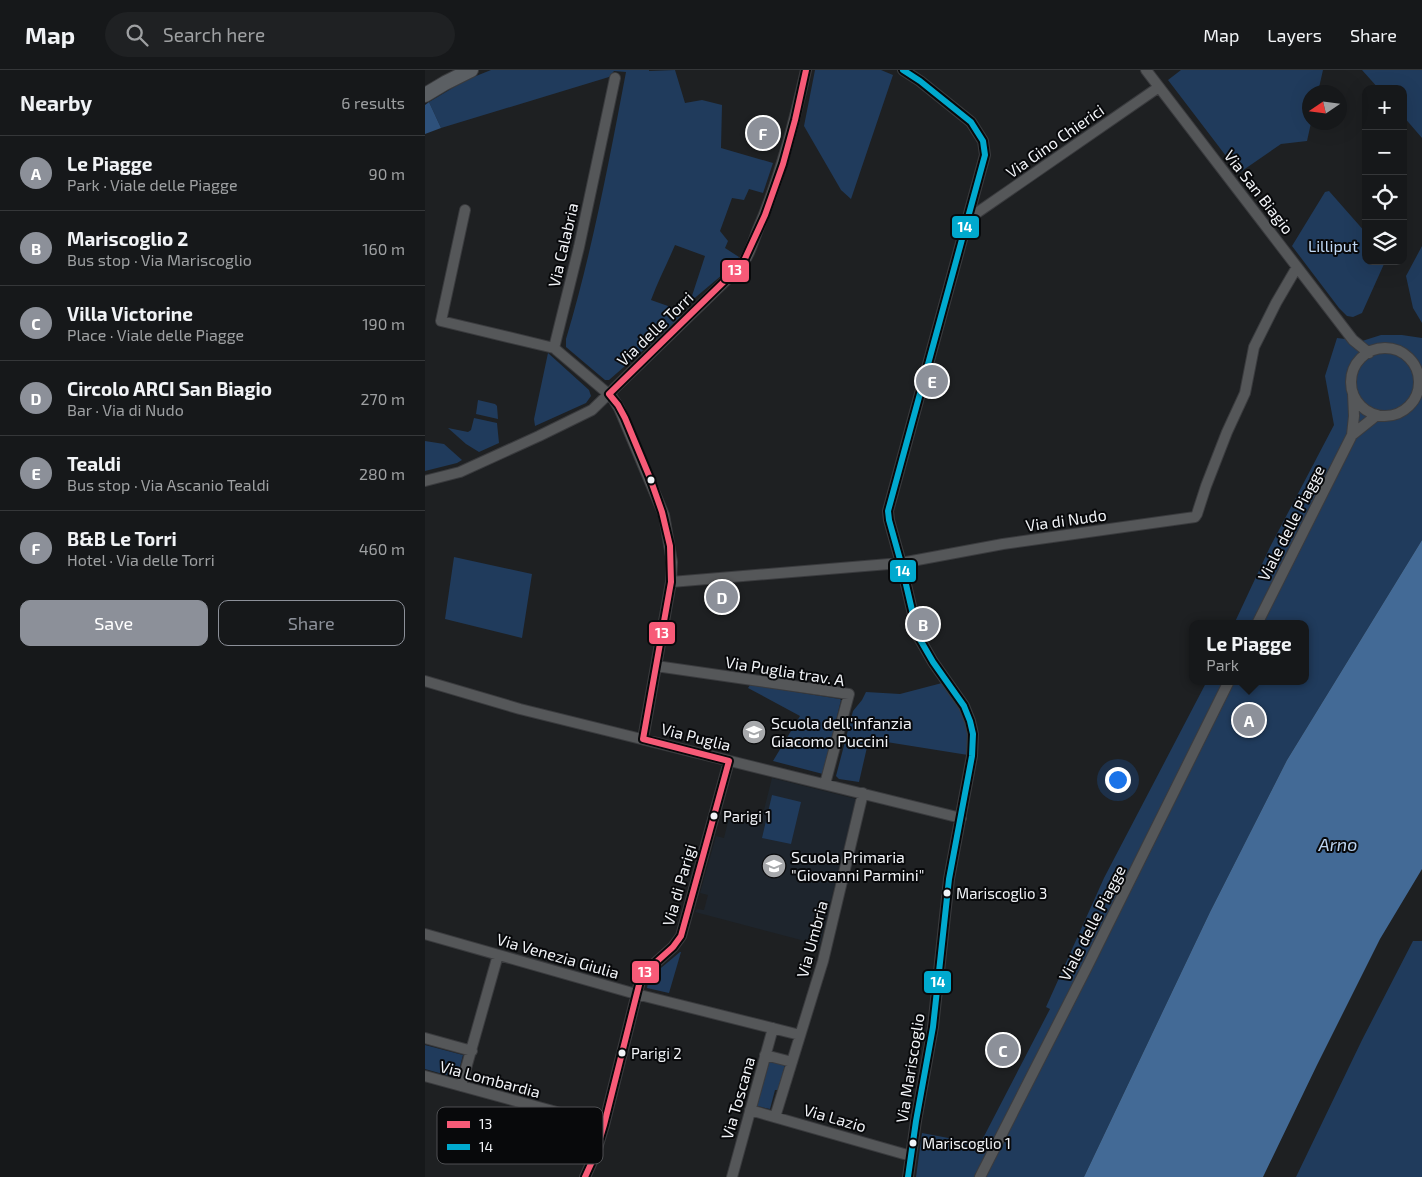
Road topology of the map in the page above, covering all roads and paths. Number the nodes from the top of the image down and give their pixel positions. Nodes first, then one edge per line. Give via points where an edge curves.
1 (471, 70) edge
2 (806, 70) edge
3 (903, 70) edge
4 (1146, 70) edge
5 (615, 78) dead end
6 (1159, 87) junction
7 (425, 95) edge
8 (465, 210) dead end
9 (968, 219) junction
10 (1297, 267) junction
11 (554, 348) junction
12 (1369, 352) junction
13 (609, 394) junction
14 (1353, 394) junction
15 (1377, 415) junction
16 (1352, 435) junction
17 (425, 481) edge
18 (901, 563) junction
19 (671, 582) junction
20 (1259, 620) edge
21 (656, 666) junction
22 (425, 681) edge
23 (1227, 685) edge
24 (643, 738) junction
25 (729, 760) junction
26 (825, 784) junction
27 (863, 793) junction
28 (961, 818) junction
29 (425, 934) edge
30 (498, 955) junction
31 (636, 994) junction
32 (773, 1028) junction
33 (800, 1035) junction
34 (425, 1038) edge
35 (472, 1051) junction
36 (765, 1054) junction
37 (792, 1062) junction
38 (425, 1076) edge
39 (461, 1086) junction
40 (538, 1107) edge
41 (750, 1110) junction
42 (775, 1117) junction
43 (604, 1125) joint
44 (603, 1128) edge
45 (911, 1156) junction
46 (591, 1164) edge
47 (585, 1177) edge
48 (731, 1177) edge
49 (909, 1177) edge
50 (980, 1177) edge

1 - 7 main road
2 - 13 street, Via delle Torri via 783,164 743,264
3 - 9 street, Via Mariscoglio via 967,118 983,141 985,155
4 - 6 street, Via San Biagio
5 - 11 street, Via Calabria
6 - 9 street, Via Gino Chierici
6 - 10 street, Via San Biagio
8 - 11 street via 441,321
9 - 18 street, Via Mariscoglio via 889,507 889,520
10 - 12 street, Via San Biagio via 1353,340
10 - 18 street, Via di Nudo via 1254,347 1245,393 1195,517 1003,544
11 - 13 street
12 - 14 street via 1353,371
12 - 15 street via 1385,348 1402,353 1411,360 1418,376 1417,393 1409,405 1397,414
13 - 17 street, Via delle Torri via 592,410 539,436 460,472
13 - 19 street via 622,413 662,508 672,562
14 - 15 street via 1363,408
14 - 16 street, Viale delle Piagge
15 - 16 street, Viale delle Piagge
16 - 20 street, Viale delle Piagge
18 - 19 street, Via di Nudo
18 - 28 street, Via Mariscoglio via 918,636 964,706 973,729 972,756
19 - 21 street
21 - 24 street
21 - 26 street, Via Puglia trav. A via 849,694
22 - 24 street, Via Puglia via 520,709
23 - 50 street, Viale delle Piagge
24 - 25 street, Via Puglia
25 - 26 street, Via Puglia
25 - 31 street, Via di Parigi via 681,936 644,973
26 - 27 street, Via Puglia
27 - 28 street, Via Puglia
27 - 33 street, Via Umbria via 830,933
28 - 45 street, Via Mariscoglio via 948,888 933,1028
29 - 30 street, Via Venezia Giulia
30 - 31 street, Via Venezia Giulia
30 - 35 street
31 - 32 street, Via Venezia Giulia
31 - 43 street, Via di Parigi
32 - 33 street, Via Venezia Giulia
32 - 36 street, Via Toscana
33 - 37 street, Via Umbria
34 - 35 street
35 - 39 street
36 - 37 street
36 - 41 street, Via Toscana
37 - 42 street, Via Umbria
38 - 39 street, Via Lombardia
39 - 40 street, Via Lombardia
41 - 42 street, Via Lazio
41 - 48 street, Via Toscana
42 - 45 street, Via Lazio
43 - 44 street, Via di Parigi
45 - 49 street, Via Mariscoglio
46 - 47 street, Via di Parigi

